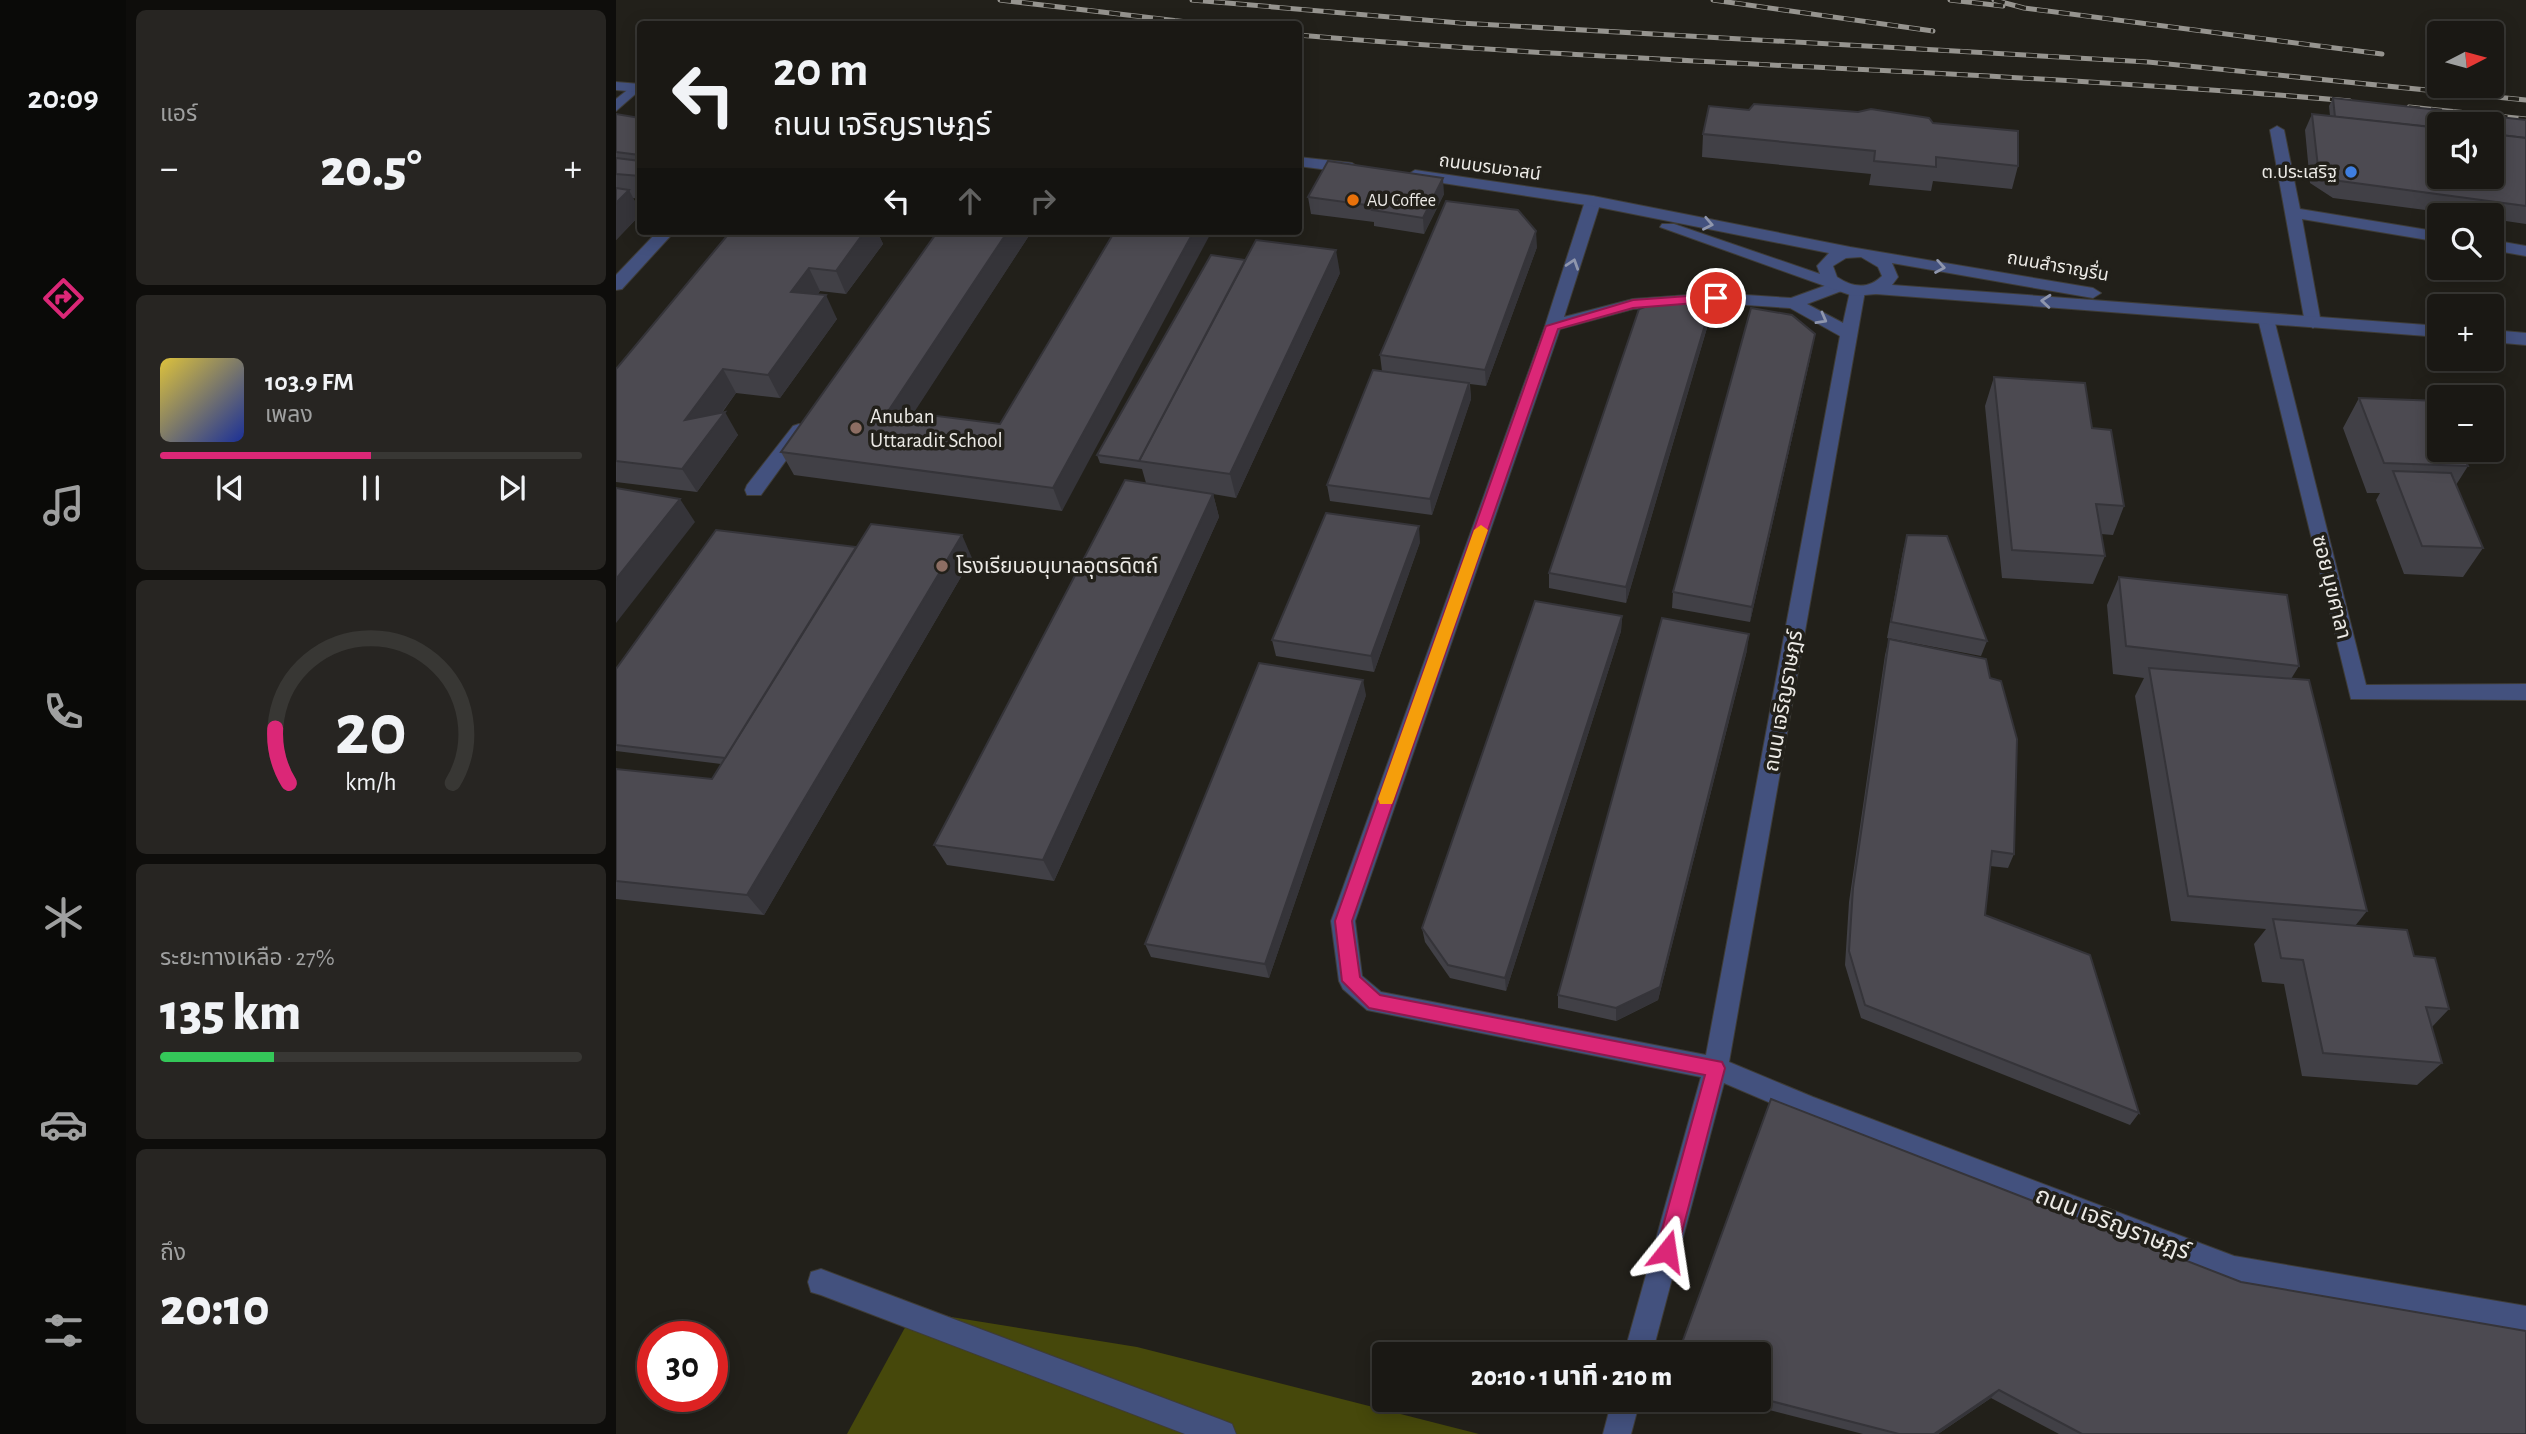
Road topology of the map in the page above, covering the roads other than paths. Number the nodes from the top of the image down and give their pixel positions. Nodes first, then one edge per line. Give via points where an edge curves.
1 (616, 86) edge
2 (637, 88) edge
3 (637, 89) edge
4 (616, 107) edge
5 (2277, 130) dead end
6 (1302, 161) edge
7 (1365, 169) edge
8 (1405, 174) edge
9 (1593, 201) junction
10 (2293, 213) junction
11 (663, 235) edge
12 (2427, 235) edge
13 (2504, 247) edge
14 (2526, 251) edge
15 (1849, 252) junction
16 (1873, 255) junction
17 (616, 285) edge
18 (1857, 289) junction
19 (1793, 303) junction
20 (2236, 317) junction
21 (2266, 319) junction
22 (2313, 323) junction
23 (1553, 326) junction
24 (2427, 331) edge
25 (1850, 334) junction
26 (2504, 337) edge
27 (2526, 339) edge
28 (811, 414) edge
29 (754, 490) dead end
30 (2526, 692) edge
31 (1716, 1068) junction
32 (821, 1282) dead end
33 (2526, 1320) edge
34 (1642, 1342) edge
35 (1623, 1412) edge
36 (1222, 1434) edge
37 (1617, 1434) edge

1 - 2 street
3 - 4 street
5 - 10 street
6 - 7 street
8 - 9 street, ถนนบรมอาสน์
9 -> 15 street, ถนนบรมอาสน์
9 - 18 street, ถนนบรมอาสน์
23 -> 9 street, ถนน เจริญราษฎร์
10 - 12 street
10 - 22 street
11 - 17 street
13 - 14 street
15 - 16 street, ถนนสำราญรื่น
15 - 18 street via 1825,266 1830,280
16 - 18 street, ถนน เจริญราษฎร์ via 1888,267 1890,277
16 -> 20 street, ถนนสำราญรื่น
18 - 19 street
20 -> 18 street, ถนนสำราญรื่น
18 - 25 street, ถนน เจริญราษฎร์
19 - 23 street via 1716,298 1633,304
19 -> 25 street
20 - 21 street, ถนนสำราญรื่น
21 - 22 street, ถนนสำราญรื่น
21 - 30 street, ซอย มุขศาลา via 2358,693
22 - 24 street, ถนนสำราญรื่น
23 - 31 street, ถนน เจริญราษฎร์ via 1343,921 1351,981 1375,1002
25 - 31 street, ถนน เจริญราษฎร์
26 - 27 street
28 - 29 street
31 - 33 street, ถนน เจริญราษฎร์ via 2234,1269
31 - 34 street
32 - 36 street
35 - 37 street

